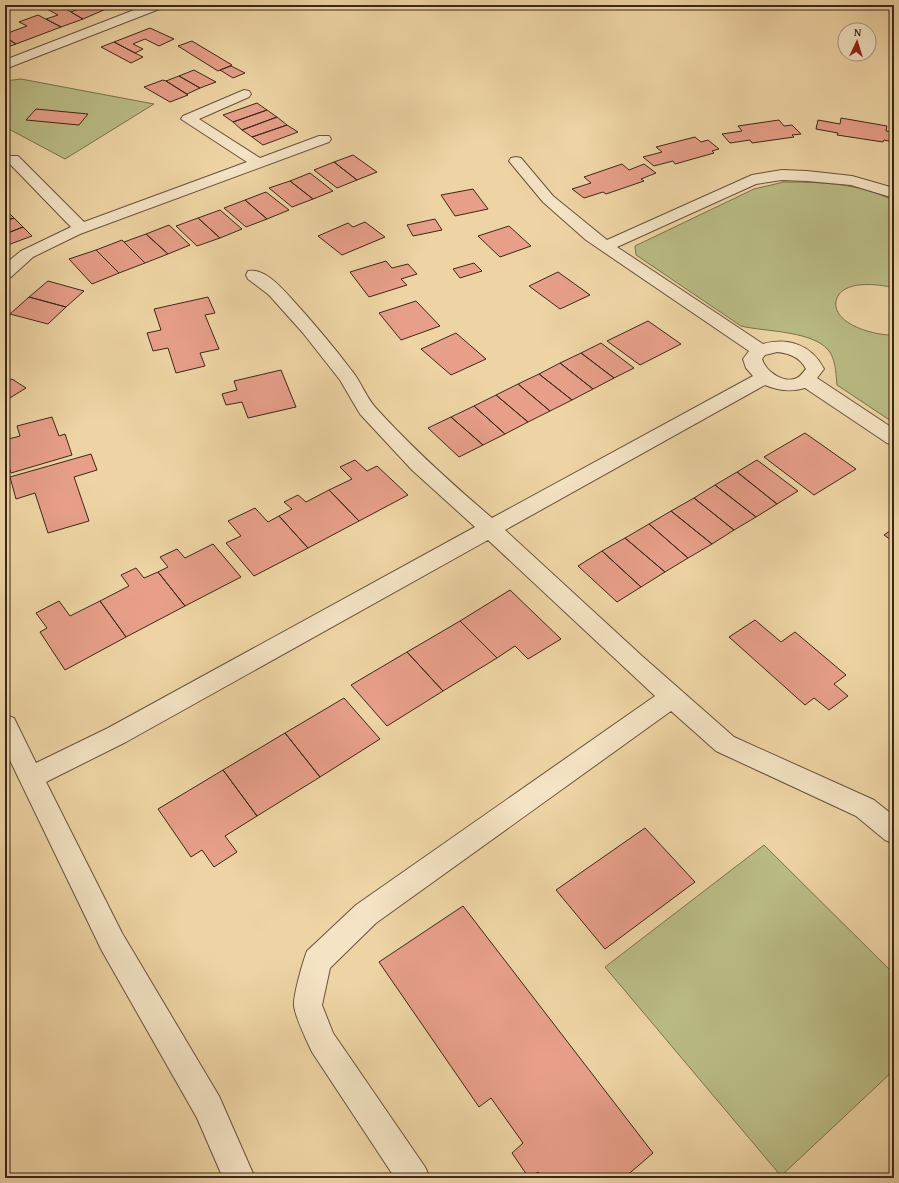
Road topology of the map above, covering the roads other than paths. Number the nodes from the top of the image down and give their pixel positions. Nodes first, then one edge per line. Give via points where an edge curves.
1 (158, 5) edge
2 (5, 65) edge
3 (244, 94) dead end
4 (324, 139) dead end
5 (13, 159) dead end
6 (516, 161) dead end
7 (258, 163) junction
8 (894, 193) edge
9 (81, 228) junction
10 (606, 246) junction
11 (5, 273) edge
12 (254, 275) dead end
13 (760, 350) junction
14 (763, 378) junction
15 (807, 380) junction
16 (894, 438) edge
17 (490, 529) junction
18 (672, 697) junction
19 (5, 725) edge
20 (31, 777) junction
21 (894, 832) edge
22 (238, 1178) edge
23 (414, 1178) edge

1 - 2 street
3 - 7 street via 188,119
4 - 7 street
5 - 9 street
6 - 10 street via 548,198
7 - 9 street
8 - 10 street via 852,181 807,176 782,175 752,180
9 - 11 street via 27,254
10 - 13 street
12 - 17 street via 275,292 309,329 347,377 367,410 419,465
13 - 14 street via 752,363
13 - 15 street via 777,346 802,352 811,360 815,369 811,378
14 - 15 street via 790,385
14 - 17 street
15 - 16 street
17 - 18 street
17 - 20 street via 117,735
18 - 21 street via 725,744 865,808
18 - 23 street via 366,914 317,961 308,1004 322,1042
19 - 20 street
20 - 22 street via 112,942 208,1107

